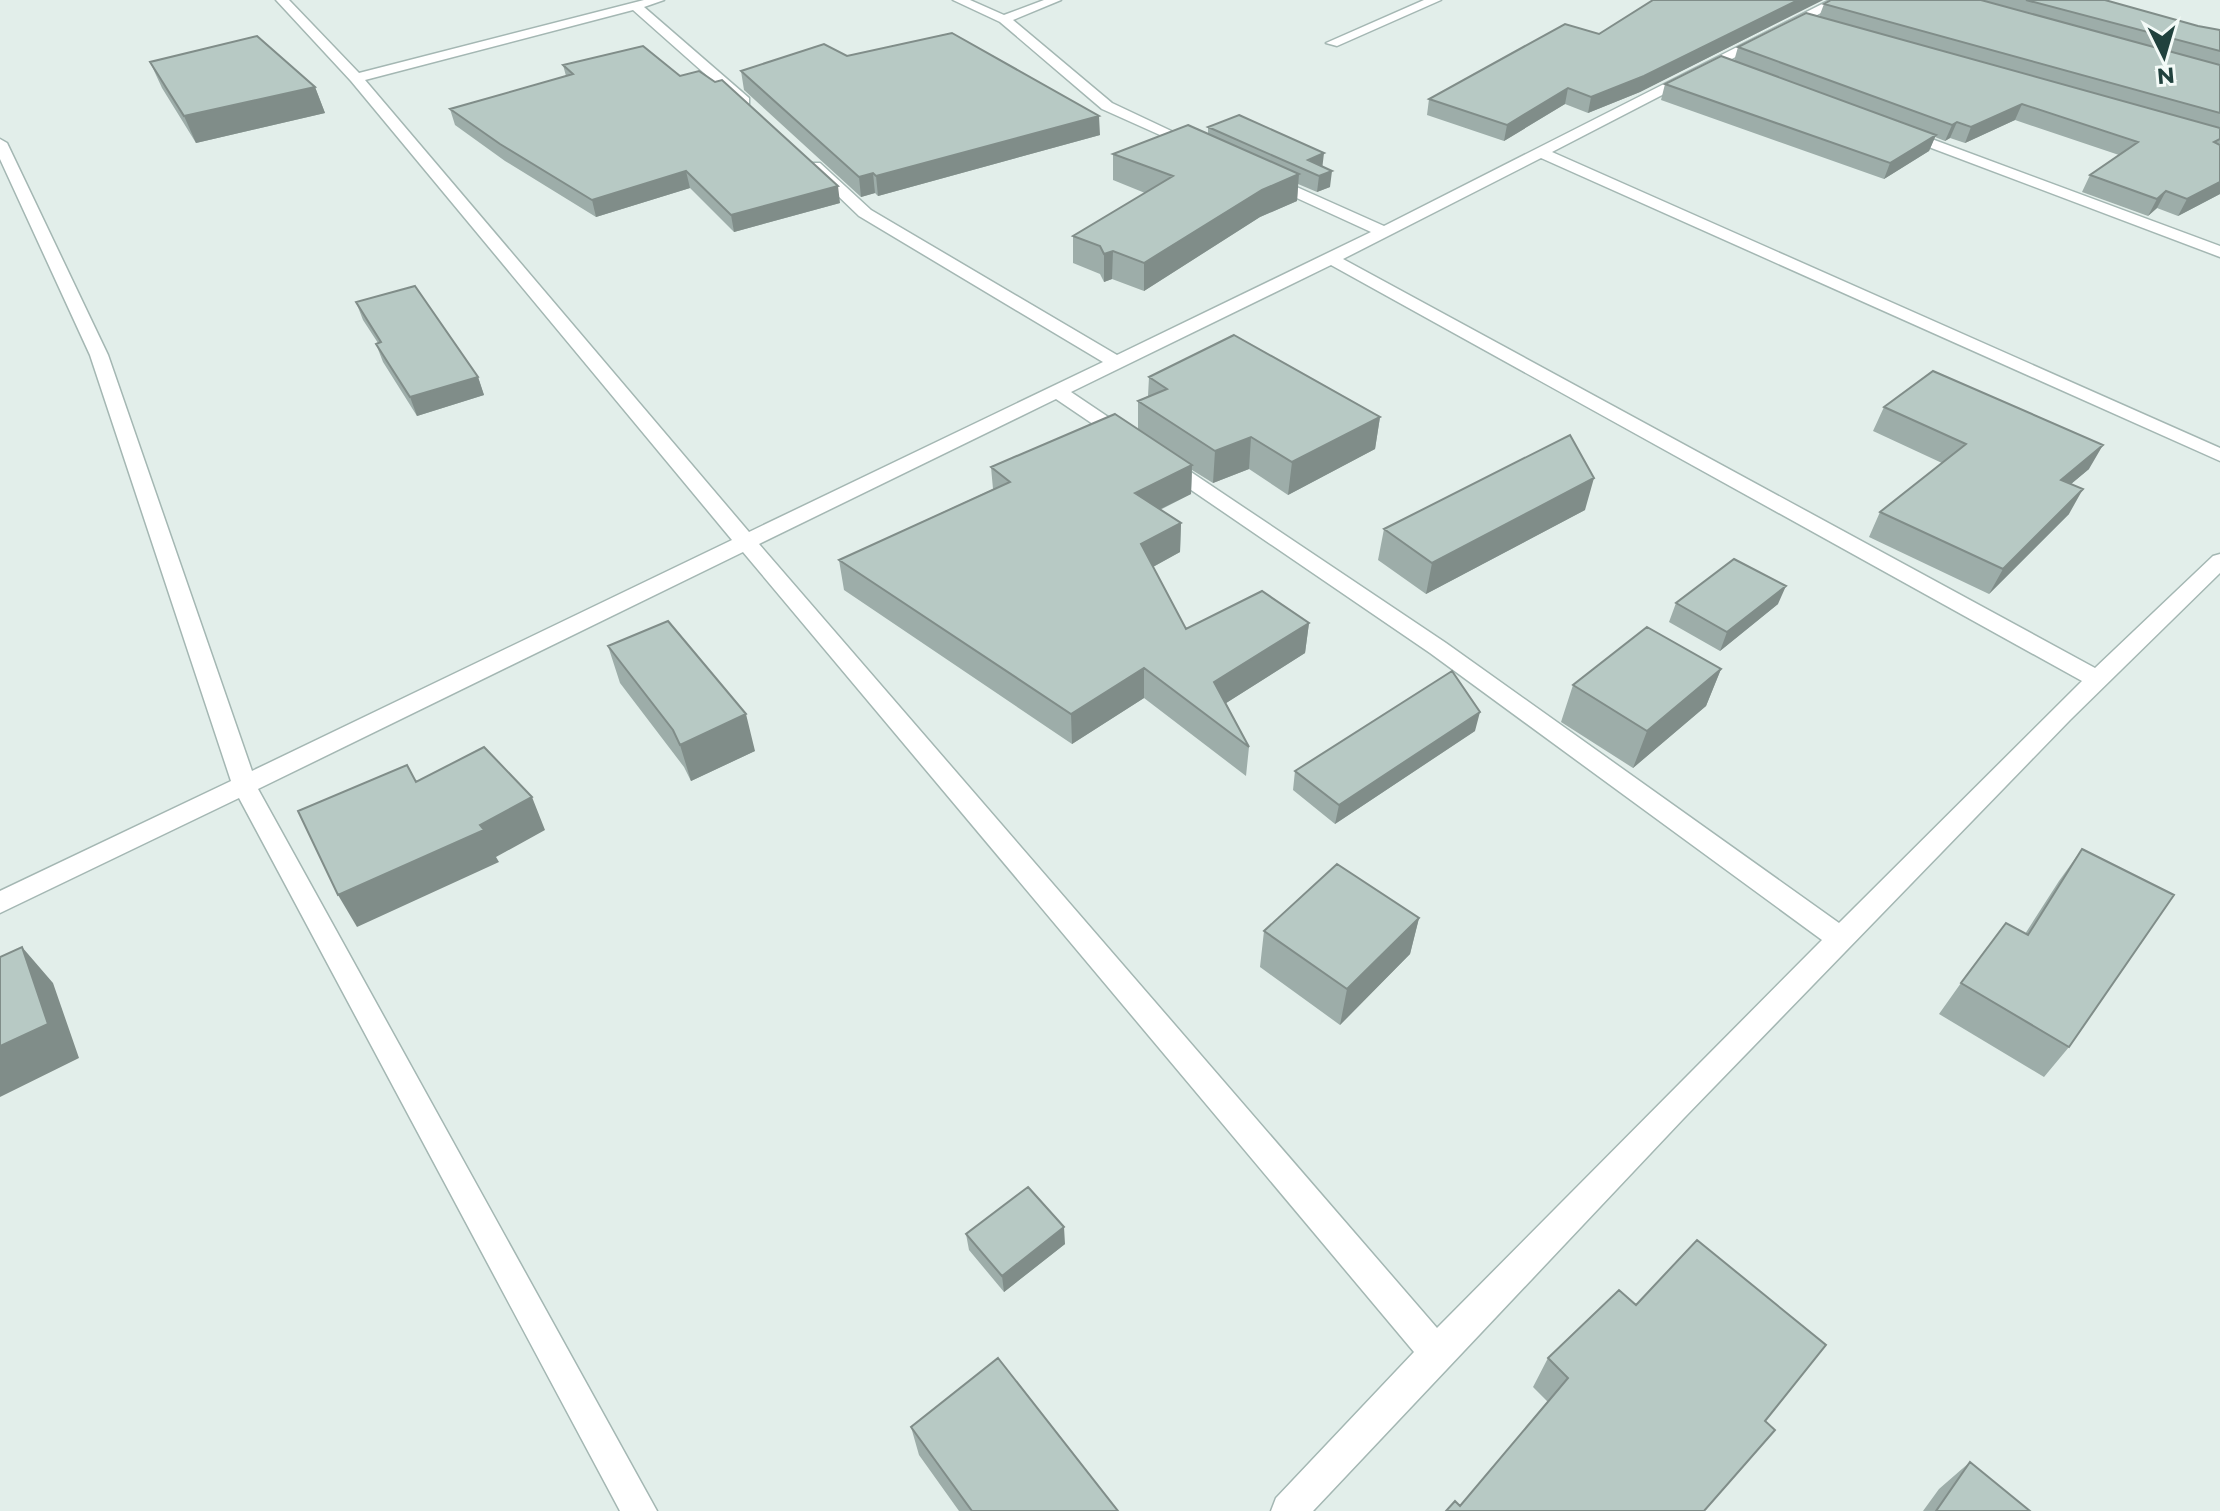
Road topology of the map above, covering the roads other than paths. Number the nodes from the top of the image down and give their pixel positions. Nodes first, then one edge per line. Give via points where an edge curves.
1 (282, 0) edge
2 (658, 0) edge
3 (959, 0) edge
4 (1055, 0) edge
5 (1435, 0) edge
6 (1840, 0) edge
7 (635, 6) junction
8 (1004, 19) junction
9 (1332, 43) dead end
10 (356, 78) junction
11 (751, 108) edge
12 (1885, 125) edge
13 (0, 143) edge
14 (797, 150) edge
15 (1209, 152) edge
16 (1542, 153) junction
17 (1252, 172) edge
18 (1382, 231) junction
19 (2220, 252) edge
20 (1331, 259) junction
21 (1117, 363) junction
22 (1058, 392) junction
23 (2220, 455) edge
24 (748, 543) junction
25 (2220, 561) edge
26 (2095, 678) junction
27 (245, 787) junction
28 (0, 903) edge
29 (1841, 939) junction
30 (1435, 1351) junction
31 (639, 1511) edge
32 (1289, 1511) edge

1 - 10 street
2 - 7 street
3 - 8 street
4 - 8 street
5 - 9 street
6 - 16 street via 1808,23
7 - 10 street
7 - 11 street
8 - 15 street via 1107,106
10 - 24 street
12 - 19 street
13 - 27 street via 99,355
14 - 21 street via 865,213
16 - 18 street
16 - 23 street
17 - 18 street
18 - 20 street
20 - 21 street
20 - 26 street
21 - 22 street
22 - 24 street
22 - 29 street via 1438,648
24 - 27 street
24 - 30 street
25 - 26 street
26 - 29 street
27 - 28 street
27 - 31 street
29 - 30 street
30 - 32 street

